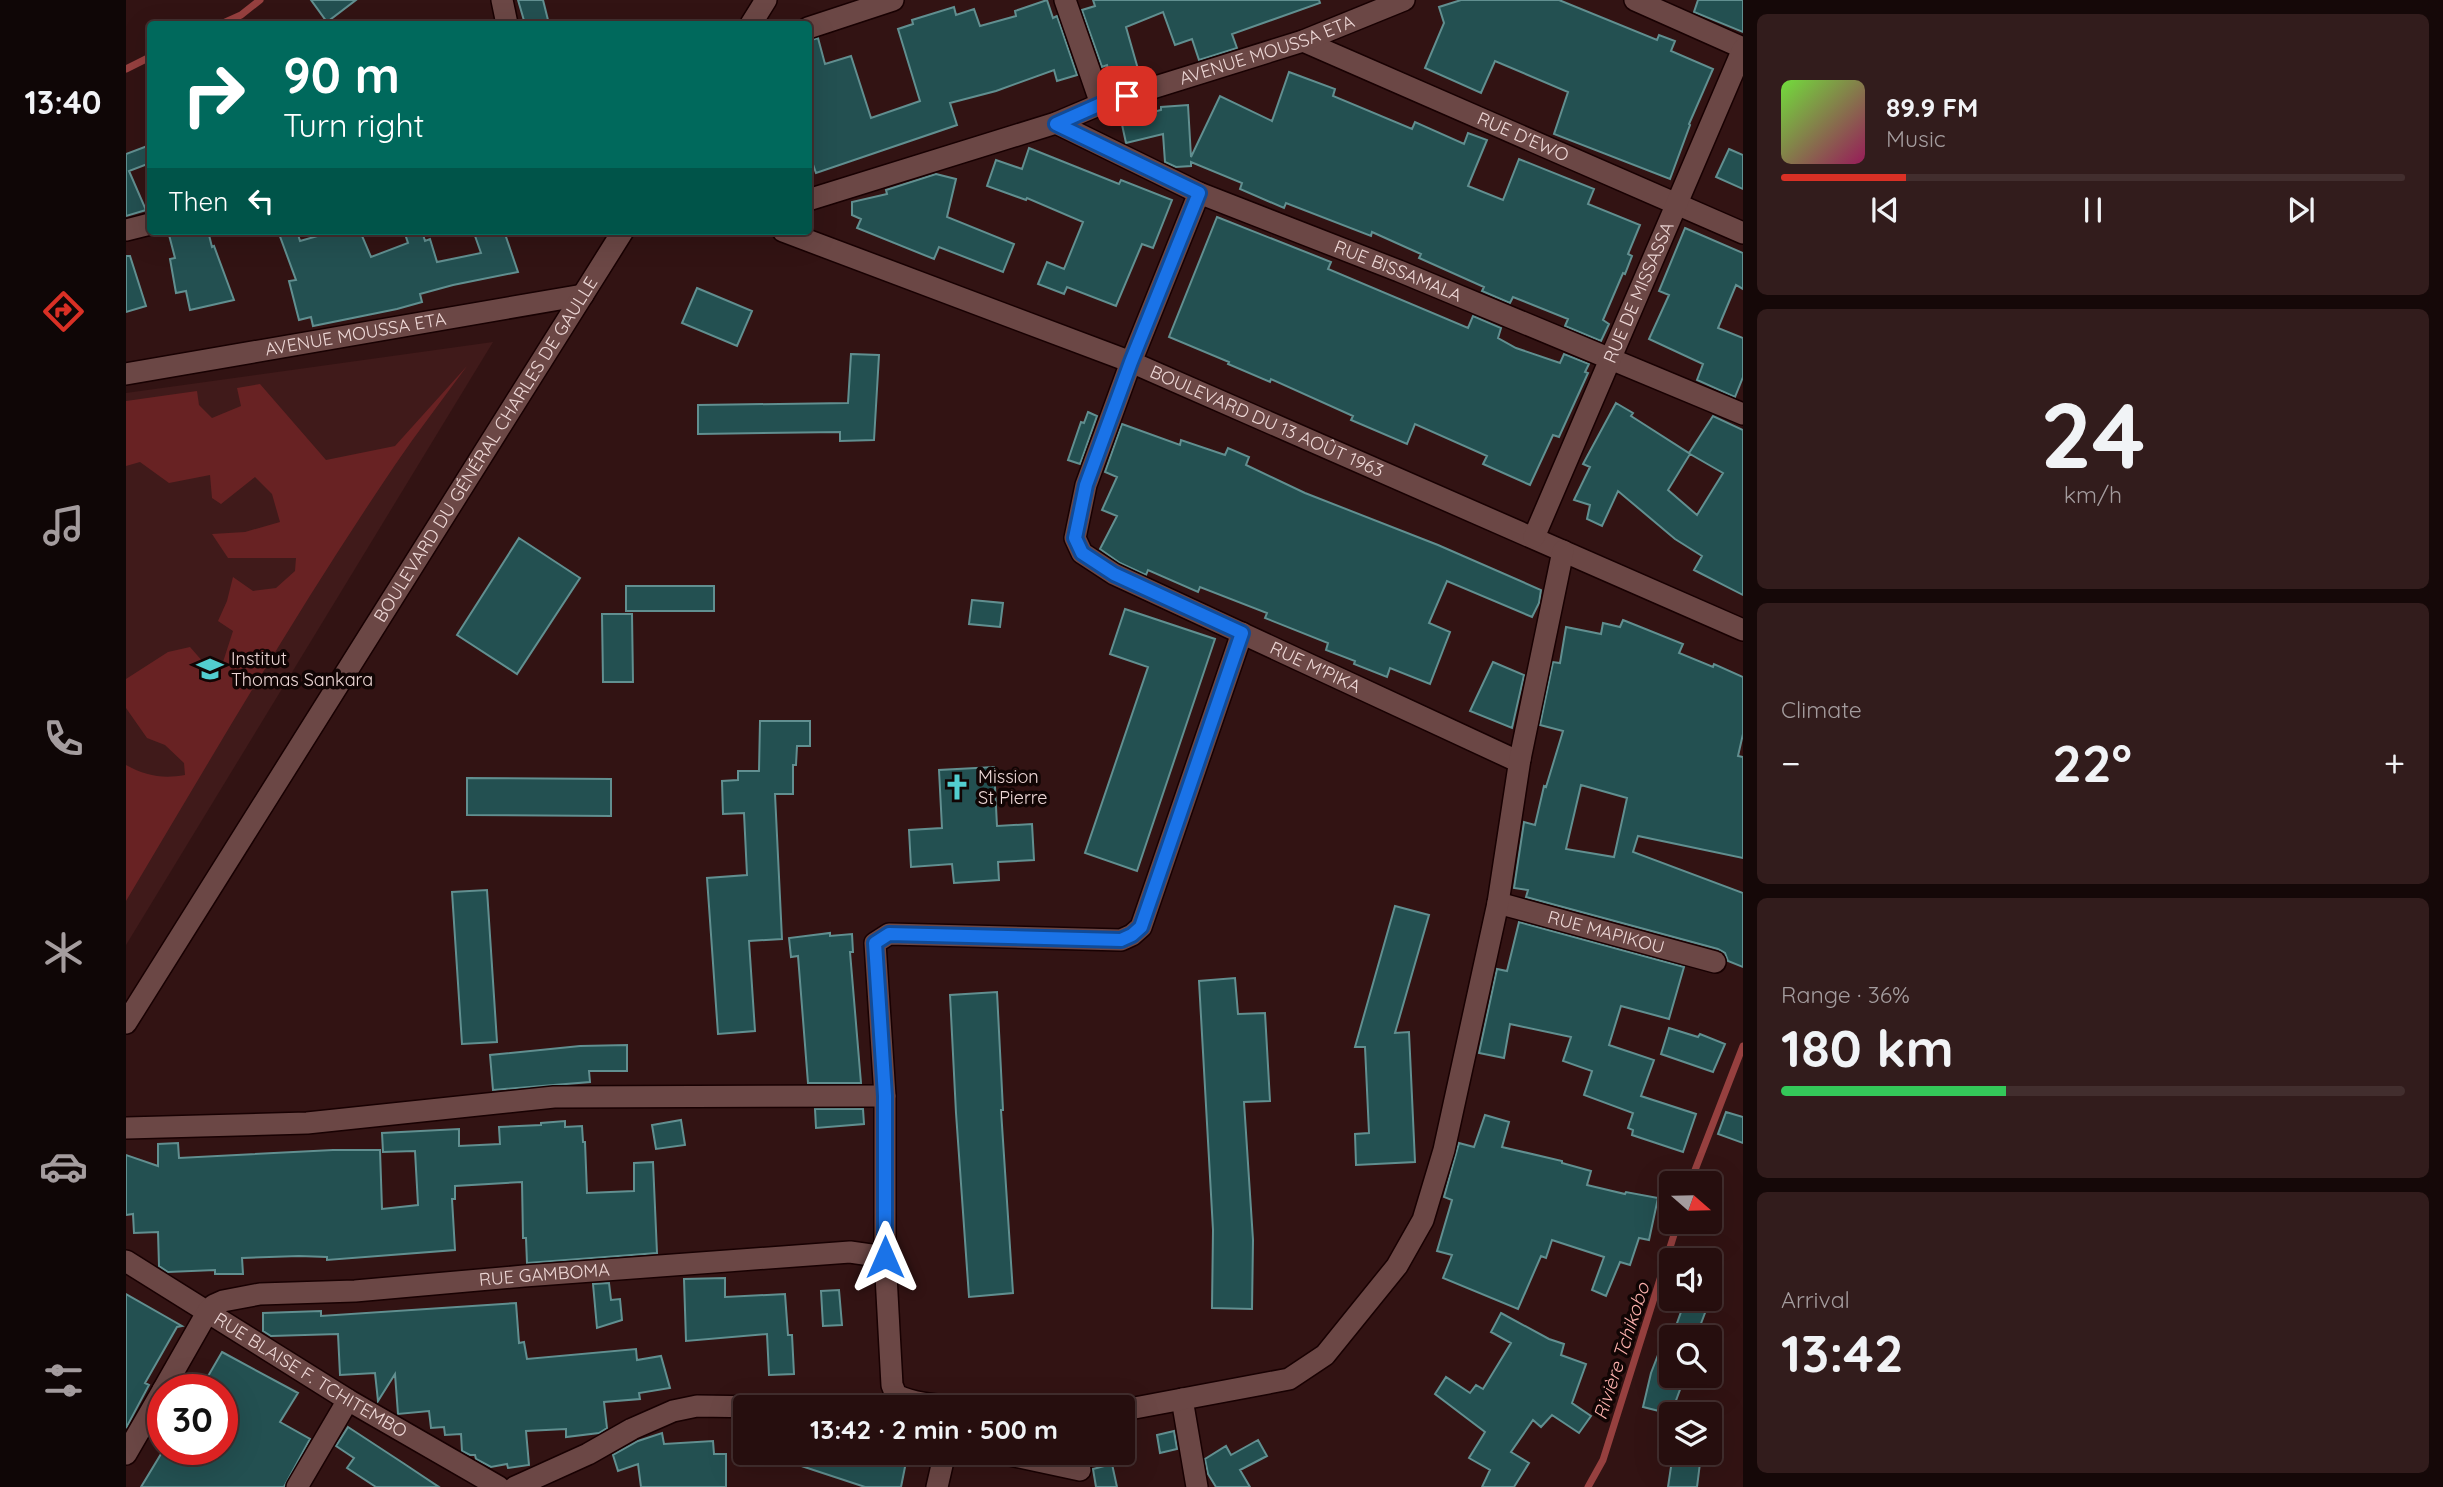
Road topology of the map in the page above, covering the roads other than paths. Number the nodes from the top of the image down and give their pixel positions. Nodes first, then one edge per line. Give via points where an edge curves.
1 (502, 0) edge
2 (766, 0) edge
3 (893, 0) edge
4 (1065, 0) edge
5 (1404, 0) edge
6 (1635, 0) edge
7 (506, 21) edge
8 (753, 21) edge
9 (812, 27) edge
10 (1303, 41) junction
11 (1743, 48) edge
12 (1101, 104) junction
13 (1056, 124) junction
14 (1199, 193) junction
15 (812, 199) edge
16 (1676, 204) junction
17 (147, 225) edge
18 (126, 230) edge
19 (1743, 233) edge
20 (620, 235) edge
21 (794, 235) edge
22 (583, 295) junction
23 (1609, 360) junction
24 (1131, 362) junction
25 (126, 374) edge
26 (1743, 414) edge
27 (1534, 537) junction
28 (1563, 551) junction
29 (1743, 630) edge
30 (1242, 633) junction
31 (1520, 759) junction
32 (1497, 902) junction
33 (1715, 962) dead end
34 (126, 1023) edge
35 (885, 1096) junction
36 (126, 1128) edge
37 (885, 1257) junction
38 (126, 1261) edge
39 (208, 1311) junction
40 (172, 1374) edge
41 (896, 1395) edge
42 (1182, 1399) junction
43 (348, 1400) junction
44 (733, 1406) edge
45 (1135, 1408) edge
46 (147, 1418) edge
47 (126, 1454) edge
48 (942, 1465) edge
49 (1058, 1465) edge
50 (1082, 1470) edge
51 (297, 1487) edge
52 (499, 1487) edge
53 (514, 1487) edge
54 (937, 1487) edge
55 (1197, 1487) edge

1 - 7 street
2 - 8 street
3 - 9 street
4 - 12 street
5 - 10 street, AVENUE MOUSSA ETA
6 - 11 street
10 - 12 street, AVENUE MOUSSA ETA
10 - 16 street, RUE D'EWO
11 - 16 street, RUE DE MISSASSA
12 - 13 street, AVENUE MOUSSA ETA
13 - 14 street, RUE BISSAMALA
13 - 15 street, AVENUE MOUSSA ETA
14 - 23 street, RUE BISSAMALA
14 - 24 street, RUE M'PIKA
16 - 19 street, RUE D'EWO
16 - 23 street, RUE DE MISSASSA
17 - 18 street
20 - 22 street, BOULEVARD DU GÉNÉRAL CHARLES DE GAULLE
21 - 24 street, BOULEVARD DU 13 AOÛT 1963
22 - 25 street, AVENUE MOUSSA ETA
22 - 34 street, BOULEVARD DU GÉNÉRAL CHARLES DE GAULLE
23 - 26 street, RUE BISSAMALA
23 - 27 street, RUE DE MISSASSA
24 - 27 street, BOULEVARD DU 13 AOÛT 1963
24 - 30 street, RUE M'PIKA via 1086,485 1075,538 1082,553 1105,569
27 - 28 street, BOULEVARD DU 13 AOÛT 1963
28 - 29 street, BOULEVARD DU 13 AOÛT 1963
28 - 31 street
30 - 31 street, RUE M'PIKA
30 - 35 street via 1141,927 1132,935 1121,940 889,934 875,943
31 - 32 street
32 - 33 street, RUE MAPIKOU
32 - 42 street via 1444,1150 1423,1220 1397,1266 1325,1355 1289,1379
35 - 36 street via 554,1097 307,1123
35 - 37 street
37 - 39 street, RUE GAMBOMA via 850,1252 355,1291 260,1294 223,1301
37 - 41 street
38 - 39 street, RUE BLAISE F. TCHITEMBO
39 - 40 street
39 - 43 street, RUE BLAISE F. TCHITEMBO
42 - 45 street
42 - 55 street
43 - 51 street
43 - 52 street, RUE BLAISE F. TCHITEMBO
44 - 53 street via 673,1411
46 - 47 street
48 - 54 street
49 - 50 street

